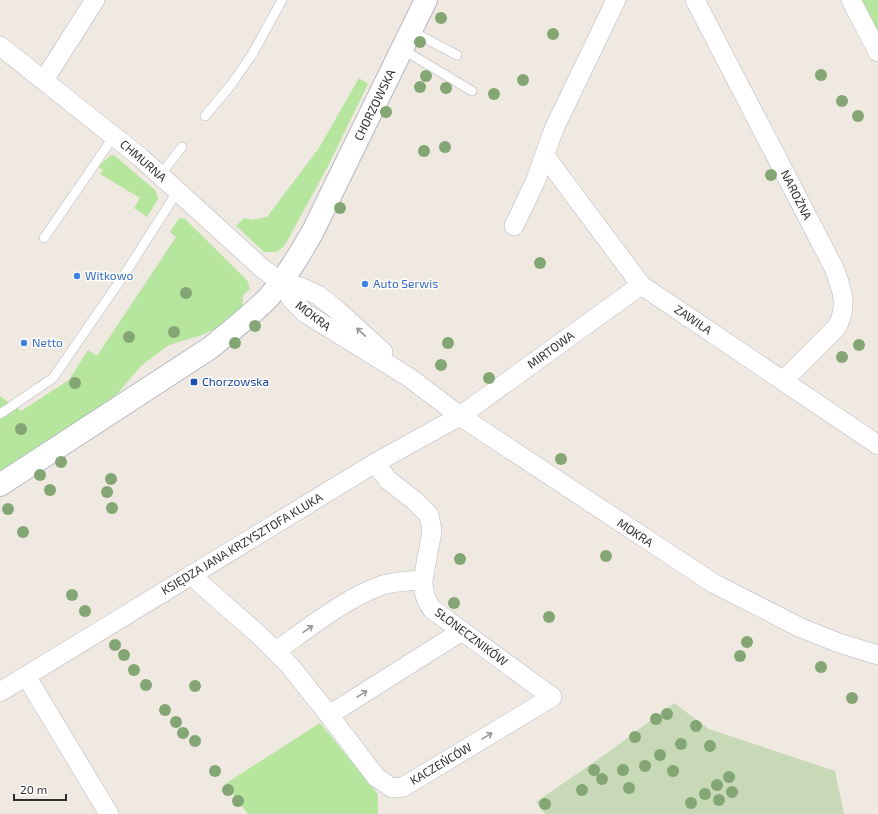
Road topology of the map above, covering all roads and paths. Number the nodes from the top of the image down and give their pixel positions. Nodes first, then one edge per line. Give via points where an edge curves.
1 (95, 0) edge
2 (282, 0) edge
3 (426, 0) edge
4 (616, 0) edge
5 (695, 0) edge
6 (851, 0) edge
7 (407, 40) junction
8 (0, 46) edge
9 (878, 52) edge
10 (457, 55) dead end
11 (44, 80) junction
12 (472, 91) dead end
13 (205, 116) dead end
14 (114, 136) junction
15 (182, 148) dead end
16 (545, 156) junction
17 (160, 175) junction
18 (179, 193) junction
19 (514, 226) dead end
20 (44, 238) dead end
21 (281, 282) junction
22 (641, 285) junction
23 (784, 380) junction
24 (0, 414) edge
25 (460, 416) junction
26 (878, 445) edge
27 (375, 463) junction
28 (0, 485) edge
29 (192, 574) junction
30 (423, 580) junction
31 (462, 631) junction
32 (276, 651) junction
33 (878, 655) edge
34 (26, 676) junction
35 (0, 692) edge
36 (552, 697) joint
37 (329, 715) junction
38 (109, 814) edge

1 - 11 street
2 - 13 lane via 253,53
3 - 7 street, CHORZOWSKA
4 - 16 street via 554,129
5 - 23 street, NAROŻNA via 834,268 844,296 842,320
6 - 9 street
7 - 10 lane
7 - 12 lane
7 - 21 street, CHORZOWSKA via 313,231
8 - 11 street, CHMURNA
11 - 14 street, CHMURNA
14 - 17 street, CHMURNA
14 - 20 lane
15 - 17 lane
16 - 19 street
16 - 22 street, ZAWIŁA
17 - 18 street, CHMURNA
18 - 21 street, CHMURNA via 241,250
18 - 24 lane via 53,378
21 - 25 street, MOKRA via 291,299 305,313 410,378
21 - 28 street, CHORZOWSKA via 255,311 210,348
22 - 23 street, ZAWIŁA
22 - 25 street, MIRTOWA
23 - 26 street, ZAWIŁA
25 - 27 street, KSIĘDZA JANA KRZYSZTOFA KLUKA
25 - 33 street, MOKRA via 712,583 801,628
27 - 29 street, KSIĘDZA JANA KRZYSZTOFA KLUKA
27 - 30 street, SŁONECZNIKÓW via 388,480 429,515 432,531
29 - 32 street, KACZEŃCÓW
29 - 34 street, KSIĘDZA JANA KRZYSZTOFA KLUKA
30 - 31 street, SŁONECZNIKÓW via 428,604
32 -> 30 street via 370,590 397,582
31 - 36 street, SŁONECZNIKÓW
37 -> 31 street
32 - 37 street, KACZEŃCÓW
34 - 35 street, KSIĘDZA JANA KRZYSZTOFA KLUKA
34 - 38 street
37 -> 36 street, KACZEŃCÓW via 376,777 392,788 408,784

